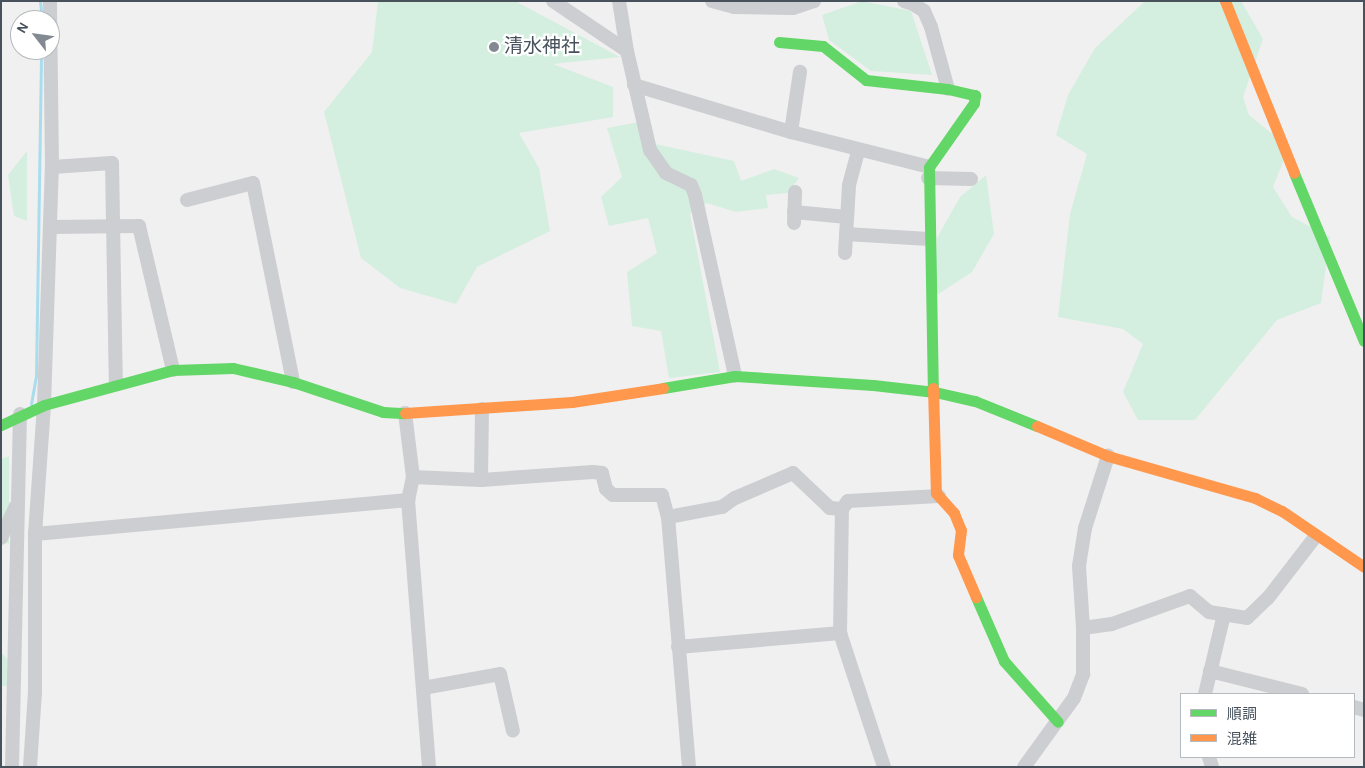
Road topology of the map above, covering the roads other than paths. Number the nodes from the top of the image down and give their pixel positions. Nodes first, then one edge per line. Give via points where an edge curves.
1 (50, 1) edge
2 (553, 1) edge
3 (619, 1) edge
4 (712, 1) edge
5 (814, 1) edge
6 (904, 1) edge
7 (1224, 1) edge
8 (779, 42) dead end
9 (627, 50) junction
10 (800, 72) dead end
11 (634, 86) junction
12 (948, 89) junction
13 (791, 132) junction
14 (858, 151) junction
15 (52, 168) junction
16 (928, 173) junction
17 (971, 179) dead end
18 (795, 192) dead end
19 (187, 200) dead end
20 (847, 217) junction
21 (111, 226) junction
22 (50, 227) junction
23 (846, 234) junction
24 (929, 239) junction
25 (845, 253) dead end
26 (1364, 341) edge
27 (173, 370) junction
28 (735, 376) junction
29 (293, 382) junction
30 (116, 384) junction
31 (935, 392) junction
32 (44, 405) junction
33 (482, 409) junction
34 (405, 412) junction
35 (20, 414) junction
36 (1, 425) edge
37 (1108, 456) junction
38 (413, 477) junction
39 (481, 480) junction
40 (939, 496) junction
41 (408, 500) junction
42 (19, 501) junction
43 (842, 509) junction
44 (668, 517) junction
45 (35, 534) junction
46 (1316, 536) junction
47 (1, 538) edge
48 (1364, 567) edge
49 (1224, 614) junction
50 (1083, 628) junction
51 (840, 633) junction
52 (678, 646) junction
53 (1210, 671) junction
54 (422, 688) junction
55 (1205, 693) edge
56 (1298, 693) edge
57 (1058, 722) junction
58 (514, 731) dead end
59 (12, 767) edge
60 (30, 767) edge
61 (429, 767) edge
62 (689, 767) edge
63 (884, 767) edge
64 (1024, 767) edge

1 - 15 street
2 - 9 street
3 - 9 street
4 - 5 street via 734,7 793,8
6 - 12 street via 924,11
7 - 26 street
8 - 12 street via 822,46 866,80
9 - 11 street
10 - 13 street
11 - 13 street
11 - 28 street via 650,150 666,173 691,186 695,195
12 - 16 street via 976,94 974,103
13 - 14 street
14 - 16 street
14 - 20 street via 849,185
15 - 21 street via 112,163
15 - 22 street
16 - 17 street
16 - 24 street
18 - 20 street via 794,217
19 - 29 street via 253,183
20 - 23 street
21 - 22 street
21 - 27 street via 139,226
21 - 30 street
22 - 32 street
23 - 24 street
23 - 25 street
24 - 31 street
27 - 29 street via 233,368
27 - 30 street
28 - 31 street
28 - 33 street via 572,402
29 - 34 street via 384,412
30 - 32 street
31 - 37 street via 975,401
31 - 40 street via 936,493
32 - 35 street
32 - 45 street
33 - 34 street
33 - 39 street
34 - 38 street
35 - 36 street
35 - 42 street
37 - 46 street via 1255,498 1282,511
37 - 50 street via 1085,528 1079,566
38 - 39 street
38 - 41 street
39 - 44 street via 602,473 606,489 613,495 662,495
40 - 43 street via 848,501
40 - 57 street via 954,513 962,530 958,555 1004,661
41 - 45 street
41 - 54 street
42 - 47 street
42 - 59 street
43 - 44 street via 830,508 793,473 735,498 722,507
43 - 51 street
44 - 52 street
45 - 60 street via 35,692
46 - 48 street
46 - 49 street via 1268,598 1247,618
49 - 50 street via 1209,612 1190,596 1112,624
49 - 53 street
50 - 57 street via 1083,674 1074,698
51 - 52 street
51 - 63 street
52 - 62 street
53 - 55 street
53 - 56 street
54 - 58 street via 500,674
54 - 61 street
57 - 64 street

